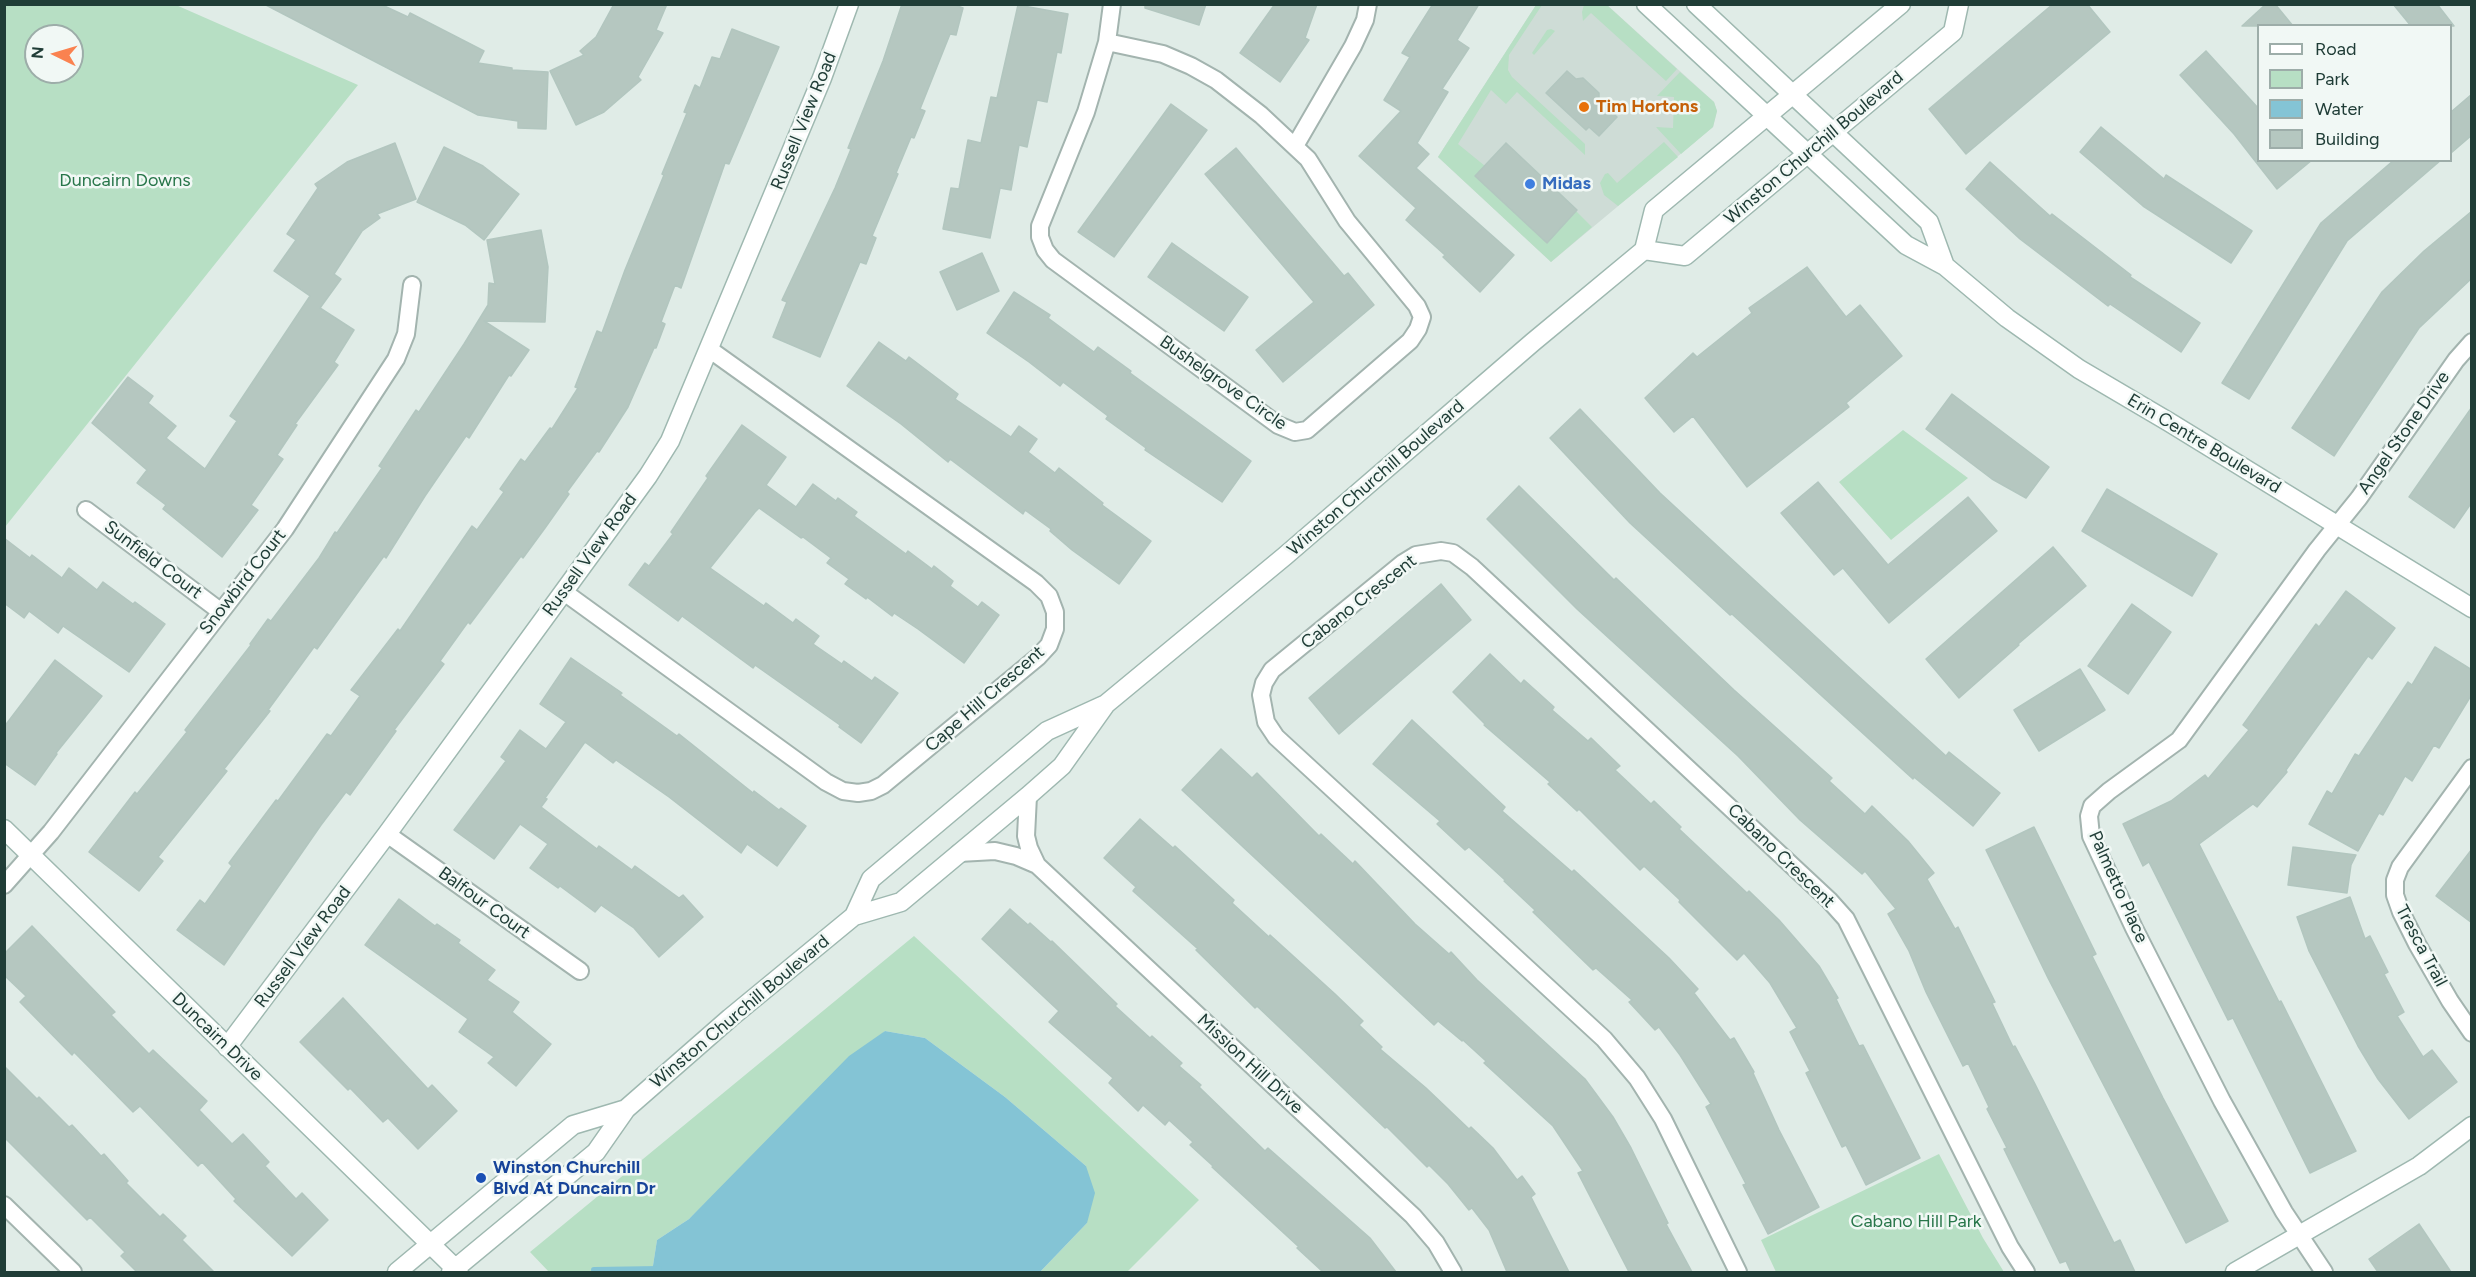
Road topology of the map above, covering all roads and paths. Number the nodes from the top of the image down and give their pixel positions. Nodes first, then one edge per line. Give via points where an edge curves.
1 (849, 4) edge
2 (1112, 4) edge
3 (1368, 4) edge
4 (1646, 4) edge
5 (1696, 4) edge
6 (1901, 4) edge
7 (1959, 4) edge
8 (1107, 42) junction
9 (1793, 94) junction
10 (1766, 117) junction
11 (1834, 132) junction
12 (1295, 146) junction
13 (1808, 154) junction
14 (1644, 250) junction
15 (1946, 266) junction
16 (412, 285) dead end
17 (2472, 342) edge
18 (709, 349) junction
19 (86, 510) dead end
20 (2337, 524) junction
21 (564, 592) junction
22 (2472, 608) edge
23 (220, 611) junction
24 (1106, 704) junction
25 (2472, 768) edge
26 (1028, 796) junction
27 (4, 829) edge
28 (387, 834) junction
29 (959, 853) junction
30 (31, 856) junction
31 (1037, 865) junction
32 (4, 885) edge
33 (854, 916) junction
34 (580, 971) dead end
35 (2472, 1033) edge
36 (227, 1047) junction
37 (626, 1109) junction
38 (2472, 1126) edge
39 (4, 1205) edge
40 (2299, 1236) junction
41 (430, 1244) junction
42 (455, 1271) edge
43 (73, 1272) edge
44 (397, 1272) edge
45 (1453, 1272) edge
46 (1738, 1272) edge
47 (2026, 1272) edge
48 (2235, 1272) edge
49 (2324, 1272) edge

1 - 18 street, Russell View Road
2 - 8 street, Bushelgrove Circle
3 - 12 street via 1353,46
4 - 10 street, Erin Centre Boulevard
5 - 9 street, Erin Centre Boulevard
6 - 9 street
7 - 11 street, Winston Churchill Boulevard via 1953,32
8 - 12 street, Bushelgrove Circle via 1163,54 1191,66 1262,115
8 - 12 street, Bushelgrove Circle via 1086,112 1040,226 1045,250 1053,260 1269,418 1295,432 1314,425 1410,341 1422,317 1412,297 1347,221 1308,159
9 - 10 street
9 - 11 street, Erin Centre Boulevard
10 - 13 street, Erin Centre Boulevard
10 - 14 street via 1654,210
11 - 13 street, Winston Churchill Boulevard
11 - 15 street, Erin Centre Boulevard via 1929,222
13 - 14 street, Winston Churchill Boulevard via 1685,256
13 - 15 street, Erin Centre Boulevard via 1906,245
14 - 24 street, Winston Churchill Boulevard
15 - 20 street, Erin Centre Boulevard via 2007,318 2079,369
16 - 23 street, Snowbird Court via 406,334 396,358 285,529
17 - 20 street, Angel Stone Drive
18 - 21 street, Russell View Road via 670,441
18 - 21 street, Cape Hill Crescent via 1036,584 1049,596 1055,612 1055,629 1048,645 883,786 858,793 826,782
19 - 23 street, Sunfield Court
20 - 22 street, Erin Centre Boulevard
20 - 40 street, Palmetto Place via 2179,740 2109,791 2092,806 2089,816 2091,836 2139,938 2222,1101
21 - 28 street, Russell View Road
23 - 30 street, Snowbird Court
24 - 26 street, Winston Churchill Boulevard via 1062,766
24 - 33 street, Winston Churchill Boulevard via 1047,731 872,879
25 - 35 street, Tresca Trail via 2411,850 2395,880 2400,912
26 - 29 street, Winston Churchill Boulevard
26 - 31 street, Mission Hill Drive via 1026,836
27 - 30 street, Duncairn Drive
28 - 34 street, Balfour Court
28 - 36 street, Russell View Road
29 - 31 street, Mission Hill Drive via 995,851
29 - 33 street, Winston Churchill Boulevard via 901,902
30 - 32 street, Snowbird Court
30 - 36 street, Duncairn Drive
31 - 45 street, Mission Hill Drive via 1413,1216 1436,1243
33 - 37 street, Winston Churchill Boulevard
36 - 41 street, Duncairn Drive
37 - 41 street, Winston Churchill Boulevard via 573,1125
37 - 42 street, Winston Churchill Boulevard via 596,1152
38 - 40 street via 2420,1166
39 - 43 street
40 - 48 street
40 - 49 street, Palmetto Place
41 - 42 street, Duncairn Drive
41 - 44 street, Winston Churchill Boulevard
46 - 47 street, Cabano Crescent via 1663,1119 1611,1047 1276,737 1266,722 1261,695 1272,670 1416,555 1434,551 1453,553 1472,567 1846,919

